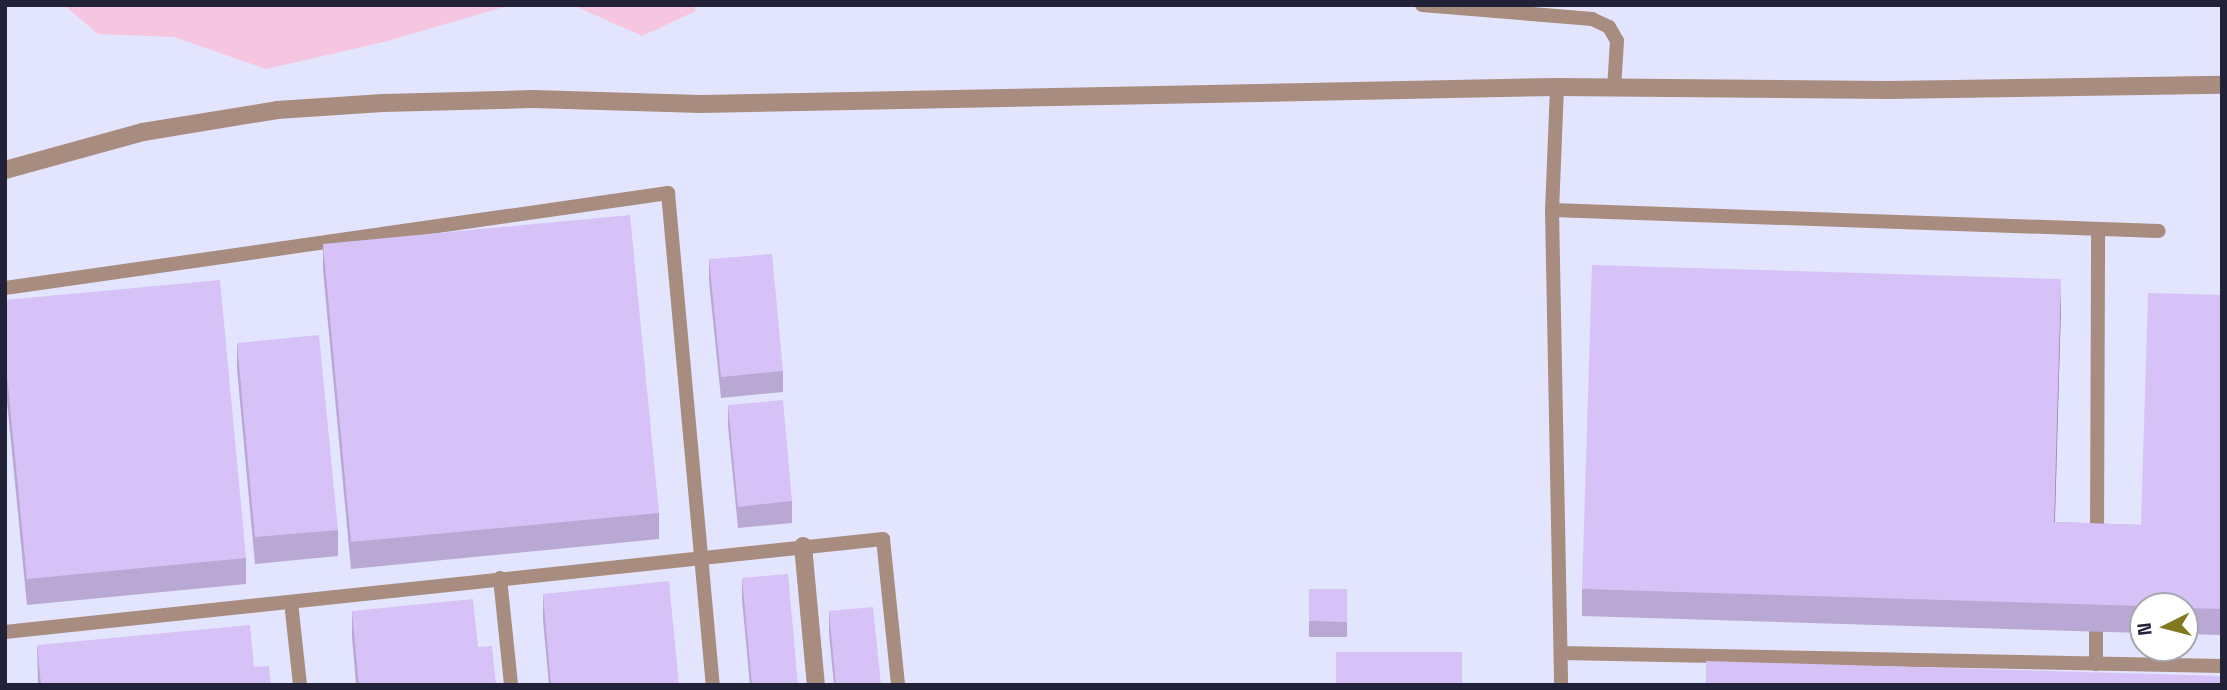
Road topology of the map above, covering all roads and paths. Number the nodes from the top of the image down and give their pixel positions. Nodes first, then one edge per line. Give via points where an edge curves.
1 (1422, 5) edge
2 (2222, 85) edge
3 (1557, 87) junction
4 (1614, 89) junction
5 (5, 170) edge
6 (1552, 210) junction
7 (2098, 229) junction
8 (2159, 231) dead end
9 (5, 288) edge
10 (803, 546) junction
11 (2097, 555) edge
12 (701, 556) junction
13 (500, 578) junction
14 (2096, 596) edge
15 (291, 602) junction
16 (5, 632) edge
17 (1561, 653) junction
18 (2096, 664) junction
19 (2222, 666) edge
20 (300, 685) edge
21 (511, 685) edge
22 (713, 685) edge
23 (816, 685) edge
24 (898, 685) edge
25 (1561, 685) edge

1 - 4 lane via 1592,19 1609,27 1617,41
2 - 4 street
3 - 4 street
3 - 5 street via 701,104 533,99 383,103 277,110 143,132
3 - 6 lane
6 - 7 lane
6 - 17 lane
7 - 8 lane
7 - 11 lane
9 - 12 lane via 668,193
10 - 12 lane
10 - 23 street
10 - 24 lane via 883,539
12 - 13 lane
12 - 22 lane
13 - 15 lane
13 - 21 lane
14 - 18 lane
15 - 16 lane
15 - 20 lane
17 - 18 lane
17 - 25 lane
18 - 19 lane

